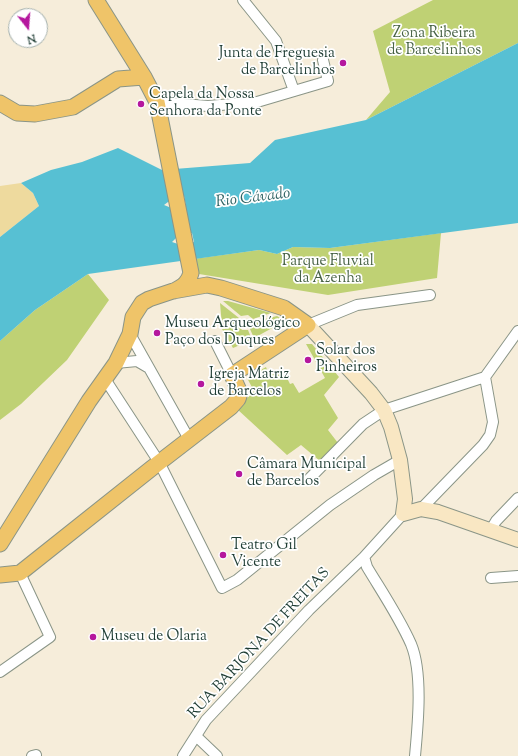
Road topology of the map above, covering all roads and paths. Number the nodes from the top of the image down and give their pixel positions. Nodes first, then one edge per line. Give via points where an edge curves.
1 (96, 0) edge
2 (243, 0) edge
3 (323, 60) dead end
4 (144, 78) junction
5 (294, 91) junction
6 (157, 102) junction
7 (0, 103) edge
8 (190, 271) junction
9 (207, 285) junction
10 (173, 291) junction
11 (430, 295) dead end
12 (308, 325) junction
13 (518, 331) edge
14 (130, 334) junction
15 (214, 341) dead end
16 (116, 363) junction
17 (149, 368) junction
18 (232, 375) junction
19 (485, 377) junction
20 (105, 380) junction
21 (384, 410) junction
22 (189, 439) junction
23 (400, 460) junction
24 (159, 462) junction
25 (309, 479) dead end
26 (518, 498) edge
27 (421, 509) junction
28 (402, 514) junction
29 (490, 531) junction
30 (518, 540) edge
31 (0, 544) edge
32 (364, 557) junction
33 (20, 573) junction
34 (0, 575) edge
35 (518, 576) edge
36 (491, 578) dead end
37 (0, 672) edge
38 (196, 736) junction
39 (183, 756) edge
40 (217, 756) edge
41 (415, 756) edge

1 - 4 main road
2 - 5 street via 276,41
3 - 5 street via 328,81
4 - 6 main road
4 - 7 main road via 118,79 73,107 17,113
5 - 6 street via 257,102 208,106
6 - 8 main road
8 - 9 main road via 196,279
8 - 10 main road via 189,281
9 - 10 main road
9 - 12 main road via 284,308
10 - 14 main road via 142,303 133,317
11 - 12 street via 357,305
12 - 18 main road
12 - 21 street
13 - 19 street
14 - 16 main road
14 - 17 street
15 - 18 street
16 - 17 street via 137,361
16 - 20 main road
17 - 22 street
18 - 22 main road via 240,393 238,399
19 - 21 street
19 - 27 street via 493,422 490,435
20 - 24 street
20 - 31 main road via 89,401
21 - 23 street
21 - 25 street via 363,424
22 - 24 main road
23 - 24 street via 330,505 269,556 222,588
23 - 28 street via 405,499
24 - 33 main road
26 - 29 street
27 - 28 street
27 - 29 street via 438,512
28 - 32 street, RUA BARJONA DE FREITAS
29 - 30 street
32 - 38 street, RUA BARJONA DE FREITAS via 309,610 206,720
32 - 41 street via 367,567 402,626 416,659 418,708
33 - 34 main road
33 - 37 street via 50,637
35 - 36 street
38 - 39 street, RUA BARJONA DE FREITAS
38 - 40 street

